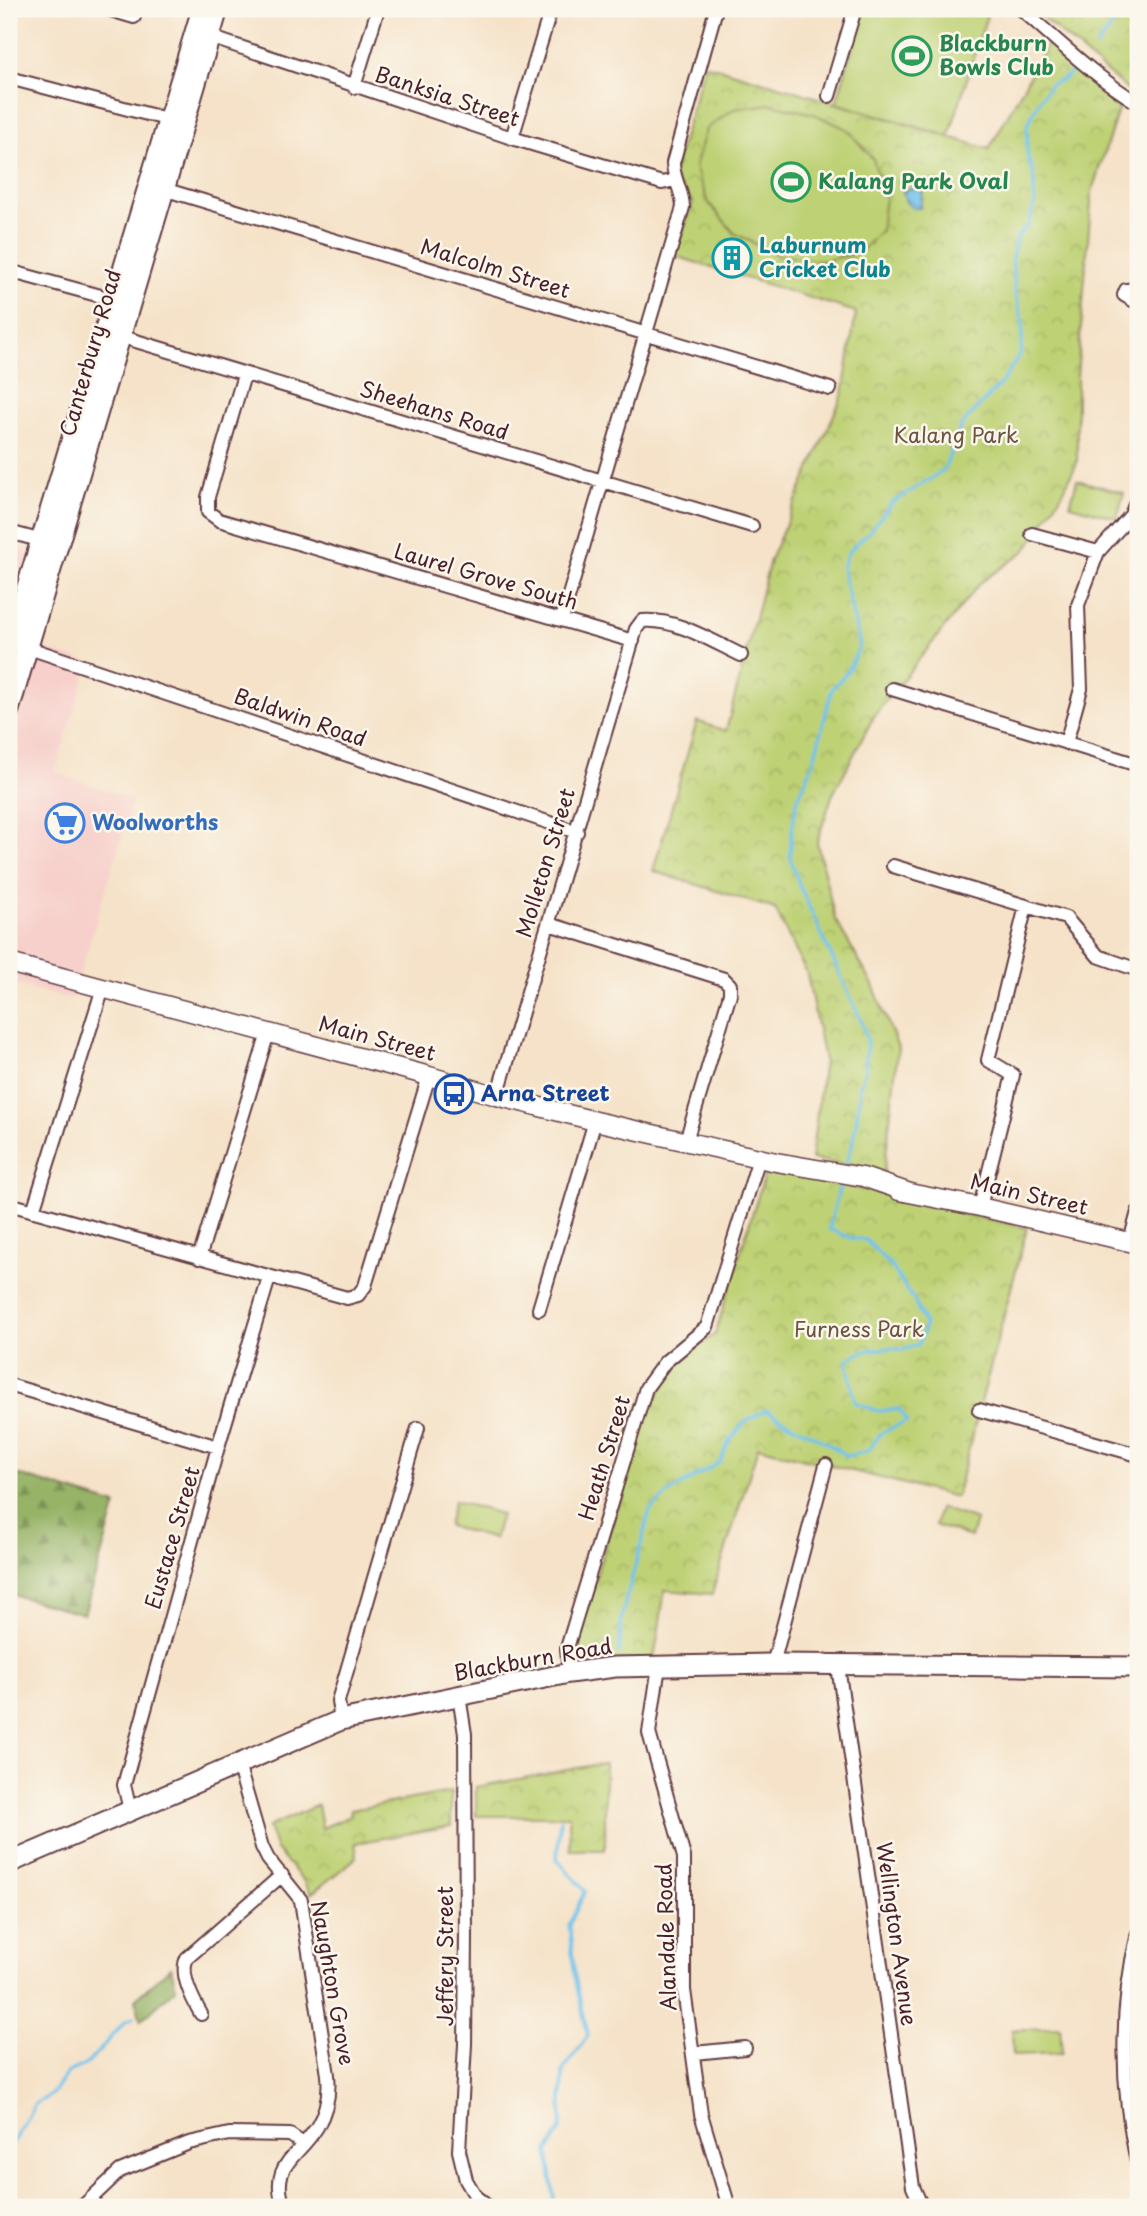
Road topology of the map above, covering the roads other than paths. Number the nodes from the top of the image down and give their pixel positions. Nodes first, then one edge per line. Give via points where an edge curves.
1 (11, 9) edge
2 (107, 9) edge
3 (202, 9) edge
4 (218, 9) edge
5 (379, 9) edge
6 (551, 9) edge
7 (716, 9) edge
8 (855, 9) edge
9 (1021, 9) edge
10 (9, 17) edge
11 (134, 17) dead end
12 (209, 37) junction
13 (9, 78) edge
14 (354, 87) junction
15 (829, 96) dead end
16 (1138, 103) edge
17 (176, 122) junction
18 (512, 138) junction
19 (675, 180) junction
20 (156, 187) junction
21 (9, 271) edge
22 (1138, 289) edge
23 (122, 302) junction
24 (1138, 303) edge
25 (113, 334) junction
26 (645, 334) junction
27 (244, 374) junction
28 (830, 389) dead end
29 (603, 481) junction
30 (1138, 497) edge
31 (752, 526) dead end
32 (9, 532) edge
33 (1032, 534) dead end
34 (50, 544) junction
35 (1098, 552) junction
36 (562, 619) junction
37 (634, 640) junction
38 (15, 646) edge
39 (741, 655) dead end
40 (892, 689) dead end
41 (9, 709) edge
42 (1066, 743) junction
43 (1138, 765) edge
44 (577, 832) junction
45 (893, 866) dead end
46 (1026, 906) junction
47 (549, 924) junction
48 (9, 963) edge
49 (1138, 970) edge
50 (103, 988) junction
51 (268, 1033) junction
52 (429, 1076) junction
53 (497, 1096) junction
54 (595, 1121) junction
55 (685, 1141) junction
56 (767, 1160) junction
57 (9, 1204) edge
58 (980, 1207) junction
59 (33, 1211) junction
60 (1138, 1212) edge
61 (1134, 1242) edge
62 (199, 1258) junction
63 (269, 1278) junction
64 (539, 1309) dead end
65 (9, 1385) edge
66 (979, 1410) dead end
67 (418, 1427) dead end
68 (218, 1447) junction
69 (1138, 1455) edge
70 (826, 1465) dead end
71 (773, 1664) junction
72 (838, 1665) junction
73 (659, 1666) junction
74 (1138, 1667) edge
75 (569, 1673) junction
76 (459, 1696) junction
77 (341, 1720) junction
78 (238, 1764) junction
79 (130, 1810) junction
80 (9, 1863) edge
81 (282, 1875) junction
82 (1138, 1933) edge
83 (201, 2014) dead end
84 (745, 2048) dead end
85 (694, 2053) junction
86 (303, 2144) junction
87 (1138, 2167) edge
88 (82, 2207) edge
89 (284, 2207) edge
90 (488, 2207) edge
91 (729, 2207) edge
92 (922, 2207) edge

1 - 10 street
2 - 11 street
3 - 17 main road, Canterbury Road
4 - 12 main road, Canterbury Road
5 - 14 street
6 - 18 street
7 - 19 street via 673,163
8 - 15 street
9 - 16 street via 1114,89
12 - 14 street, Banksia Street
12 - 17 main road, Canterbury Road
13 - 17 street
14 - 18 street, Banksia Street
17 - 20 main road, Canterbury Road
18 - 19 street, Banksia Street via 662,183
19 - 26 street via 683,207
20 - 23 main road, Canterbury Road
20 - 26 street, Malcolm Street
21 - 23 street
22 - 24 street via 1126,290 1124,295
23 - 25 main road, Canterbury Road
25 - 27 street, Sheehans Road
25 - 34 main road, Canterbury Road
26 - 28 street, Malcolm Street
26 - 29 street
27 - 29 street, Sheehans Road
27 - 36 street, Laurel Grove South via 208,497 208,512 219,520
29 - 31 street, Sheehans Road
29 - 36 street
30 - 35 street via 1131,515
32 - 34 street
33 - 35 street
34 - 38 main road, Canterbury Road
35 - 42 street via 1078,605 1081,690
36 - 37 street, Laurel Grove South
37 - 39 street via 642,621 654,620
37 - 44 street, Molleton Street
38 - 41 main road, Canterbury Road
38 - 44 street, Baldwin Road
40 - 42 street
42 - 43 street
44 - 47 street, Molleton Street
45 - 46 street
46 - 49 street via 1066,918 1098,956
46 - 58 street via 988,1060 1013,1075
47 - 53 street, Molleton Street
47 - 55 street via 724,979 730,985
48 - 50 street, Main Street
50 - 51 street, Main Street
50 - 59 street
51 - 52 street, Main Street
51 - 62 street
52 - 53 street, Main Street
52 - 63 street via 365,1286 358,1295 347,1297
53 - 54 street, Main Street
54 - 55 street, Main Street
54 - 64 street
55 - 56 street, Main Street
56 - 58 street, Main Street
56 - 75 street, Heath Street via 707,1327 664,1362 646,1388 567,1648
57 - 59 street
58 - 61 street, Main Street
59 - 62 street
60 - 61 street
62 - 63 street
63 - 68 street, Eustace Street
65 - 68 street
66 - 69 street
67 - 77 street via 338,1701
68 - 79 street, Eustace Street via 124,1785
70 - 71 street
71 - 72 main road, Blackburn Road
71 - 73 main road, Blackburn Road
72 - 74 main road, Blackburn Road
72 - 92 street, Wellington Avenue via 913,2187
73 - 75 main road, Blackburn Road
73 - 85 street, Alandale Road via 649,1733 684,1857 684,1990
75 - 76 main road, Blackburn Road
76 - 77 main road, Blackburn Road
76 - 90 street, Jeffery Street via 465,1734 466,1936 459,2151 466,2180 475,2197
77 - 78 main road, Blackburn Road
78 - 79 main road, Blackburn Road
78 - 81 street, Naughton Grove via 262,1847
79 - 80 main road, Blackburn Road
81 - 83 street via 187,1958 185,1972
81 - 86 street, Naughton Grove via 303,1908 329,2082 323,2114
82 - 87 street via 1123,2047 1130,2132
84 - 85 street
85 - 91 street, Alandale Road via 701,2114
86 - 88 street via 290,2135 229,2134 189,2143 120,2171
86 - 89 street, Naughton Grove via 280,2174

